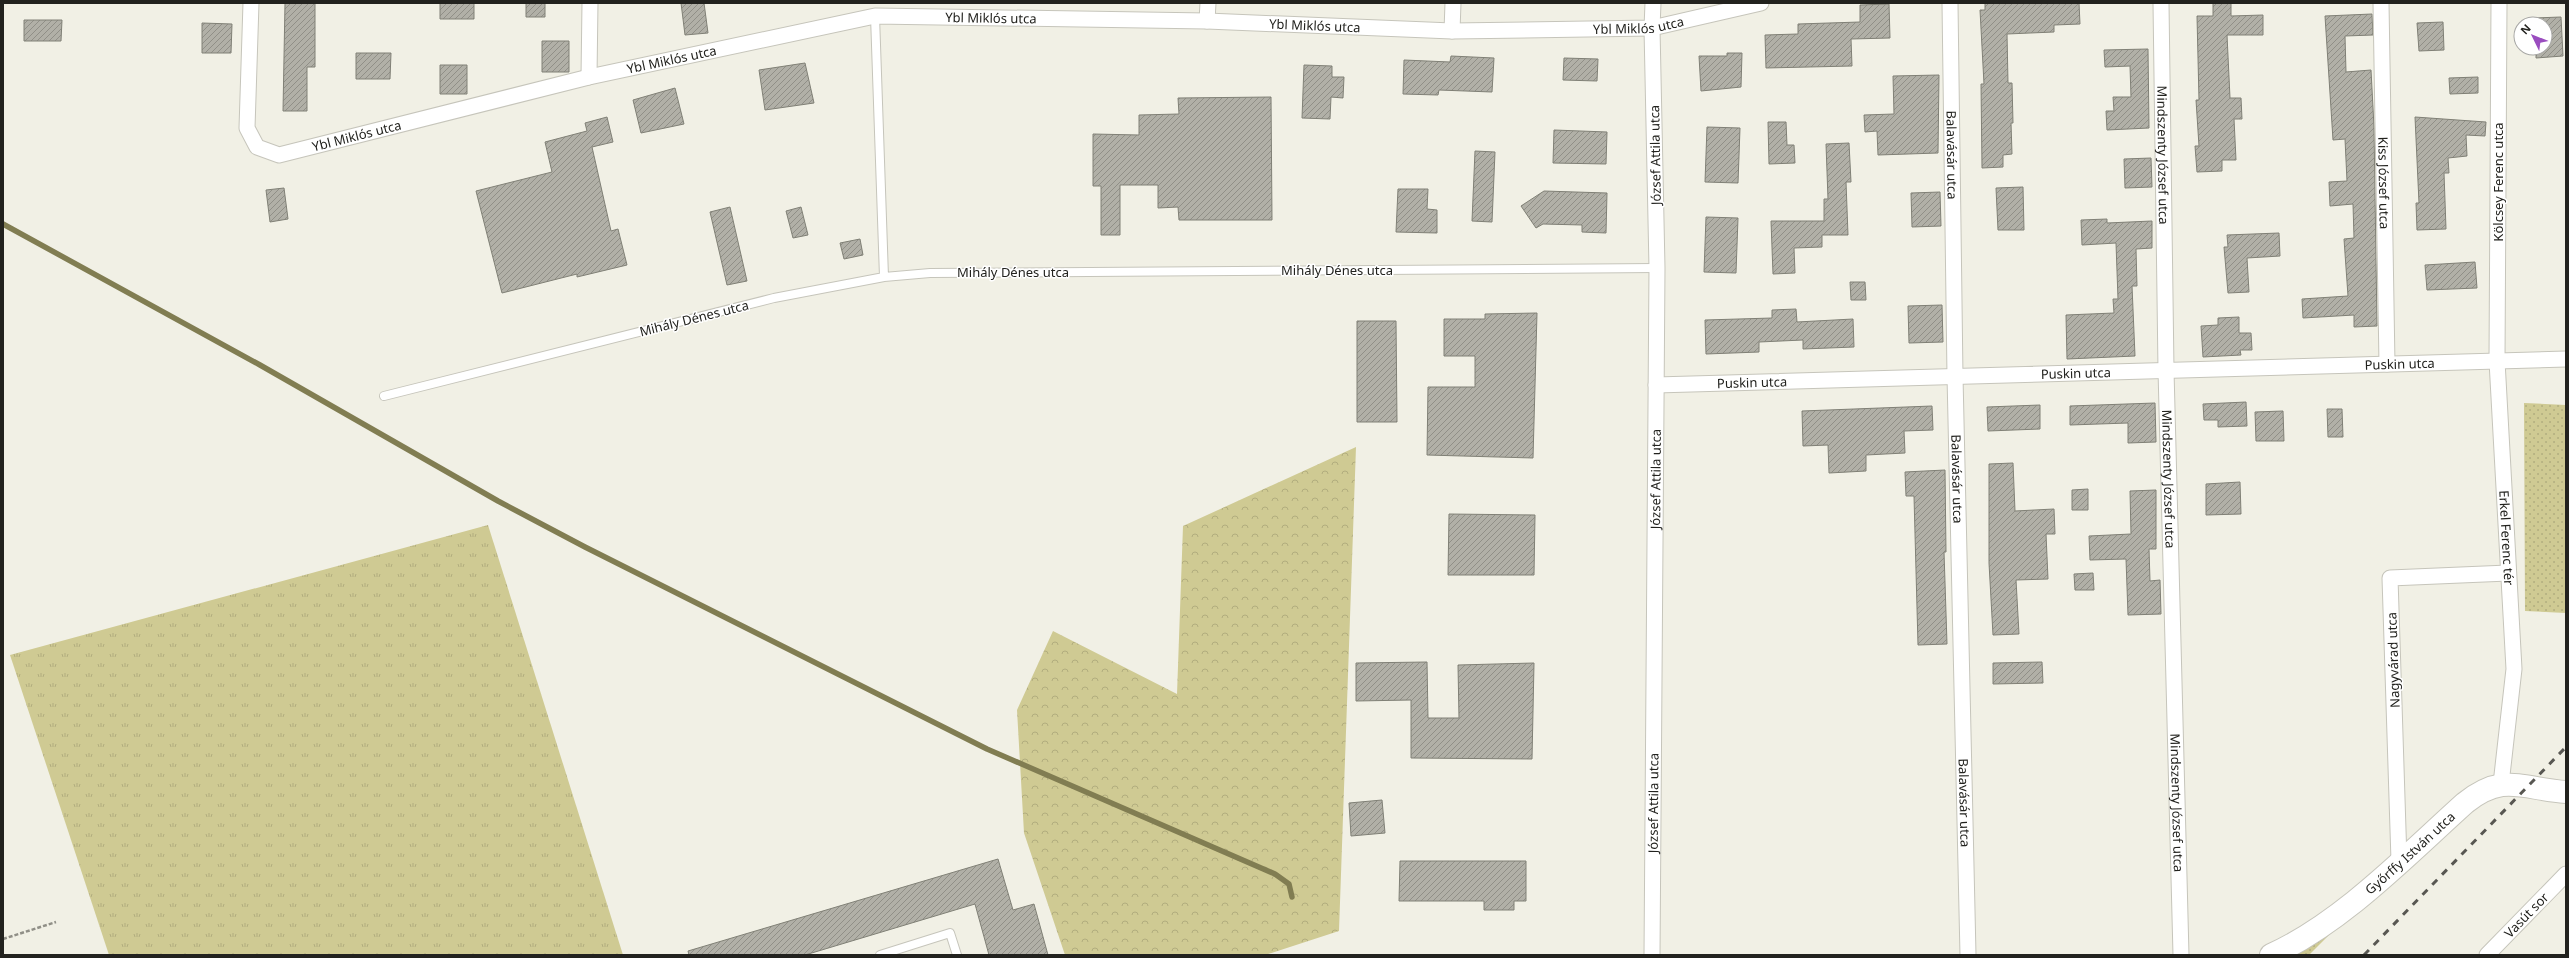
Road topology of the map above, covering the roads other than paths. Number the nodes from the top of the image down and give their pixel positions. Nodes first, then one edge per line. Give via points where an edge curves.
1 (251, 3) edge
2 (590, 3) edge
3 (1208, 3) edge
4 (1453, 3) edge
5 (1653, 3) edge
6 (1761, 3) edge
7 (1950, 3) edge
8 (2160, 3) edge
9 (2381, 3) edge
10 (2499, 3) edge
11 (875, 9) edge
12 (1207, 21) junction
13 (1652, 28) junction
14 (1452, 31) junction
15 (589, 77) junction
16 (1657, 268) junction
17 (884, 277) junction
18 (2566, 359) edge
19 (2497, 361) junction
20 (2387, 364) junction
21 (2166, 370) junction
22 (1955, 376) junction
23 (1656, 385) junction
24 (384, 396) dead end
25 (2508, 573) junction
26 (2501, 784) junction
27 (2562, 791) edge
28 (2399, 861) junction
29 (2566, 874) edge
30 (880, 955) edge
31 (957, 955) edge
32 (1652, 955) edge
33 (1968, 955) edge
34 (2181, 955) edge
35 (2271, 955) edge
36 (2487, 955) edge

1 - 15 street, Ybl Miklós utca via 247,128 257,147 279,155
2 - 15 street
3 - 12 street
4 - 14 street
5 - 13 street, József Attila utca
6 - 13 street, Ybl Miklós utca
7 - 22 street, Balavásár utca
8 - 21 street, Mindszenty József utca
9 - 20 street, Kiss József utca
10 - 19 street, Kölcsey Ferenc utca
11 - 12 street, Ybl Miklós utca
11 - 15 street, Ybl Miklós utca
11 - 17 lane
12 - 14 street, Ybl Miklós utca
13 - 14 street, Ybl Miklós utca
13 - 16 street, József Attila utca
16 - 17 lane, Mihály Dénes utca via 930,272
16 - 23 street, József Attila utca
17 - 24 lane, Mihály Dénes utca via 774,298
18 - 19 street
19 - 20 street, Puskin utca
19 - 25 street, Erkel Ferenc tér
20 - 21 street, Puskin utca
21 - 22 street, Puskin utca
21 - 34 street, Mindszenty József utca
22 - 23 street, Puskin utca
22 - 33 street, Balavásár utca
23 - 32 street, József Attila utca
25 - 26 street, Erkel Ferenc tér via 2514,669
25 - 28 street, Nagyvárad utca via 2390,578
26 - 27 main road
26 - 28 main road, Győrffy István utca via 2474,796
28 - 35 main road, Győrffy István utca via 2350,905 2294,945
29 - 36 street, Vasút sor
30 - 31 lane via 950,933

